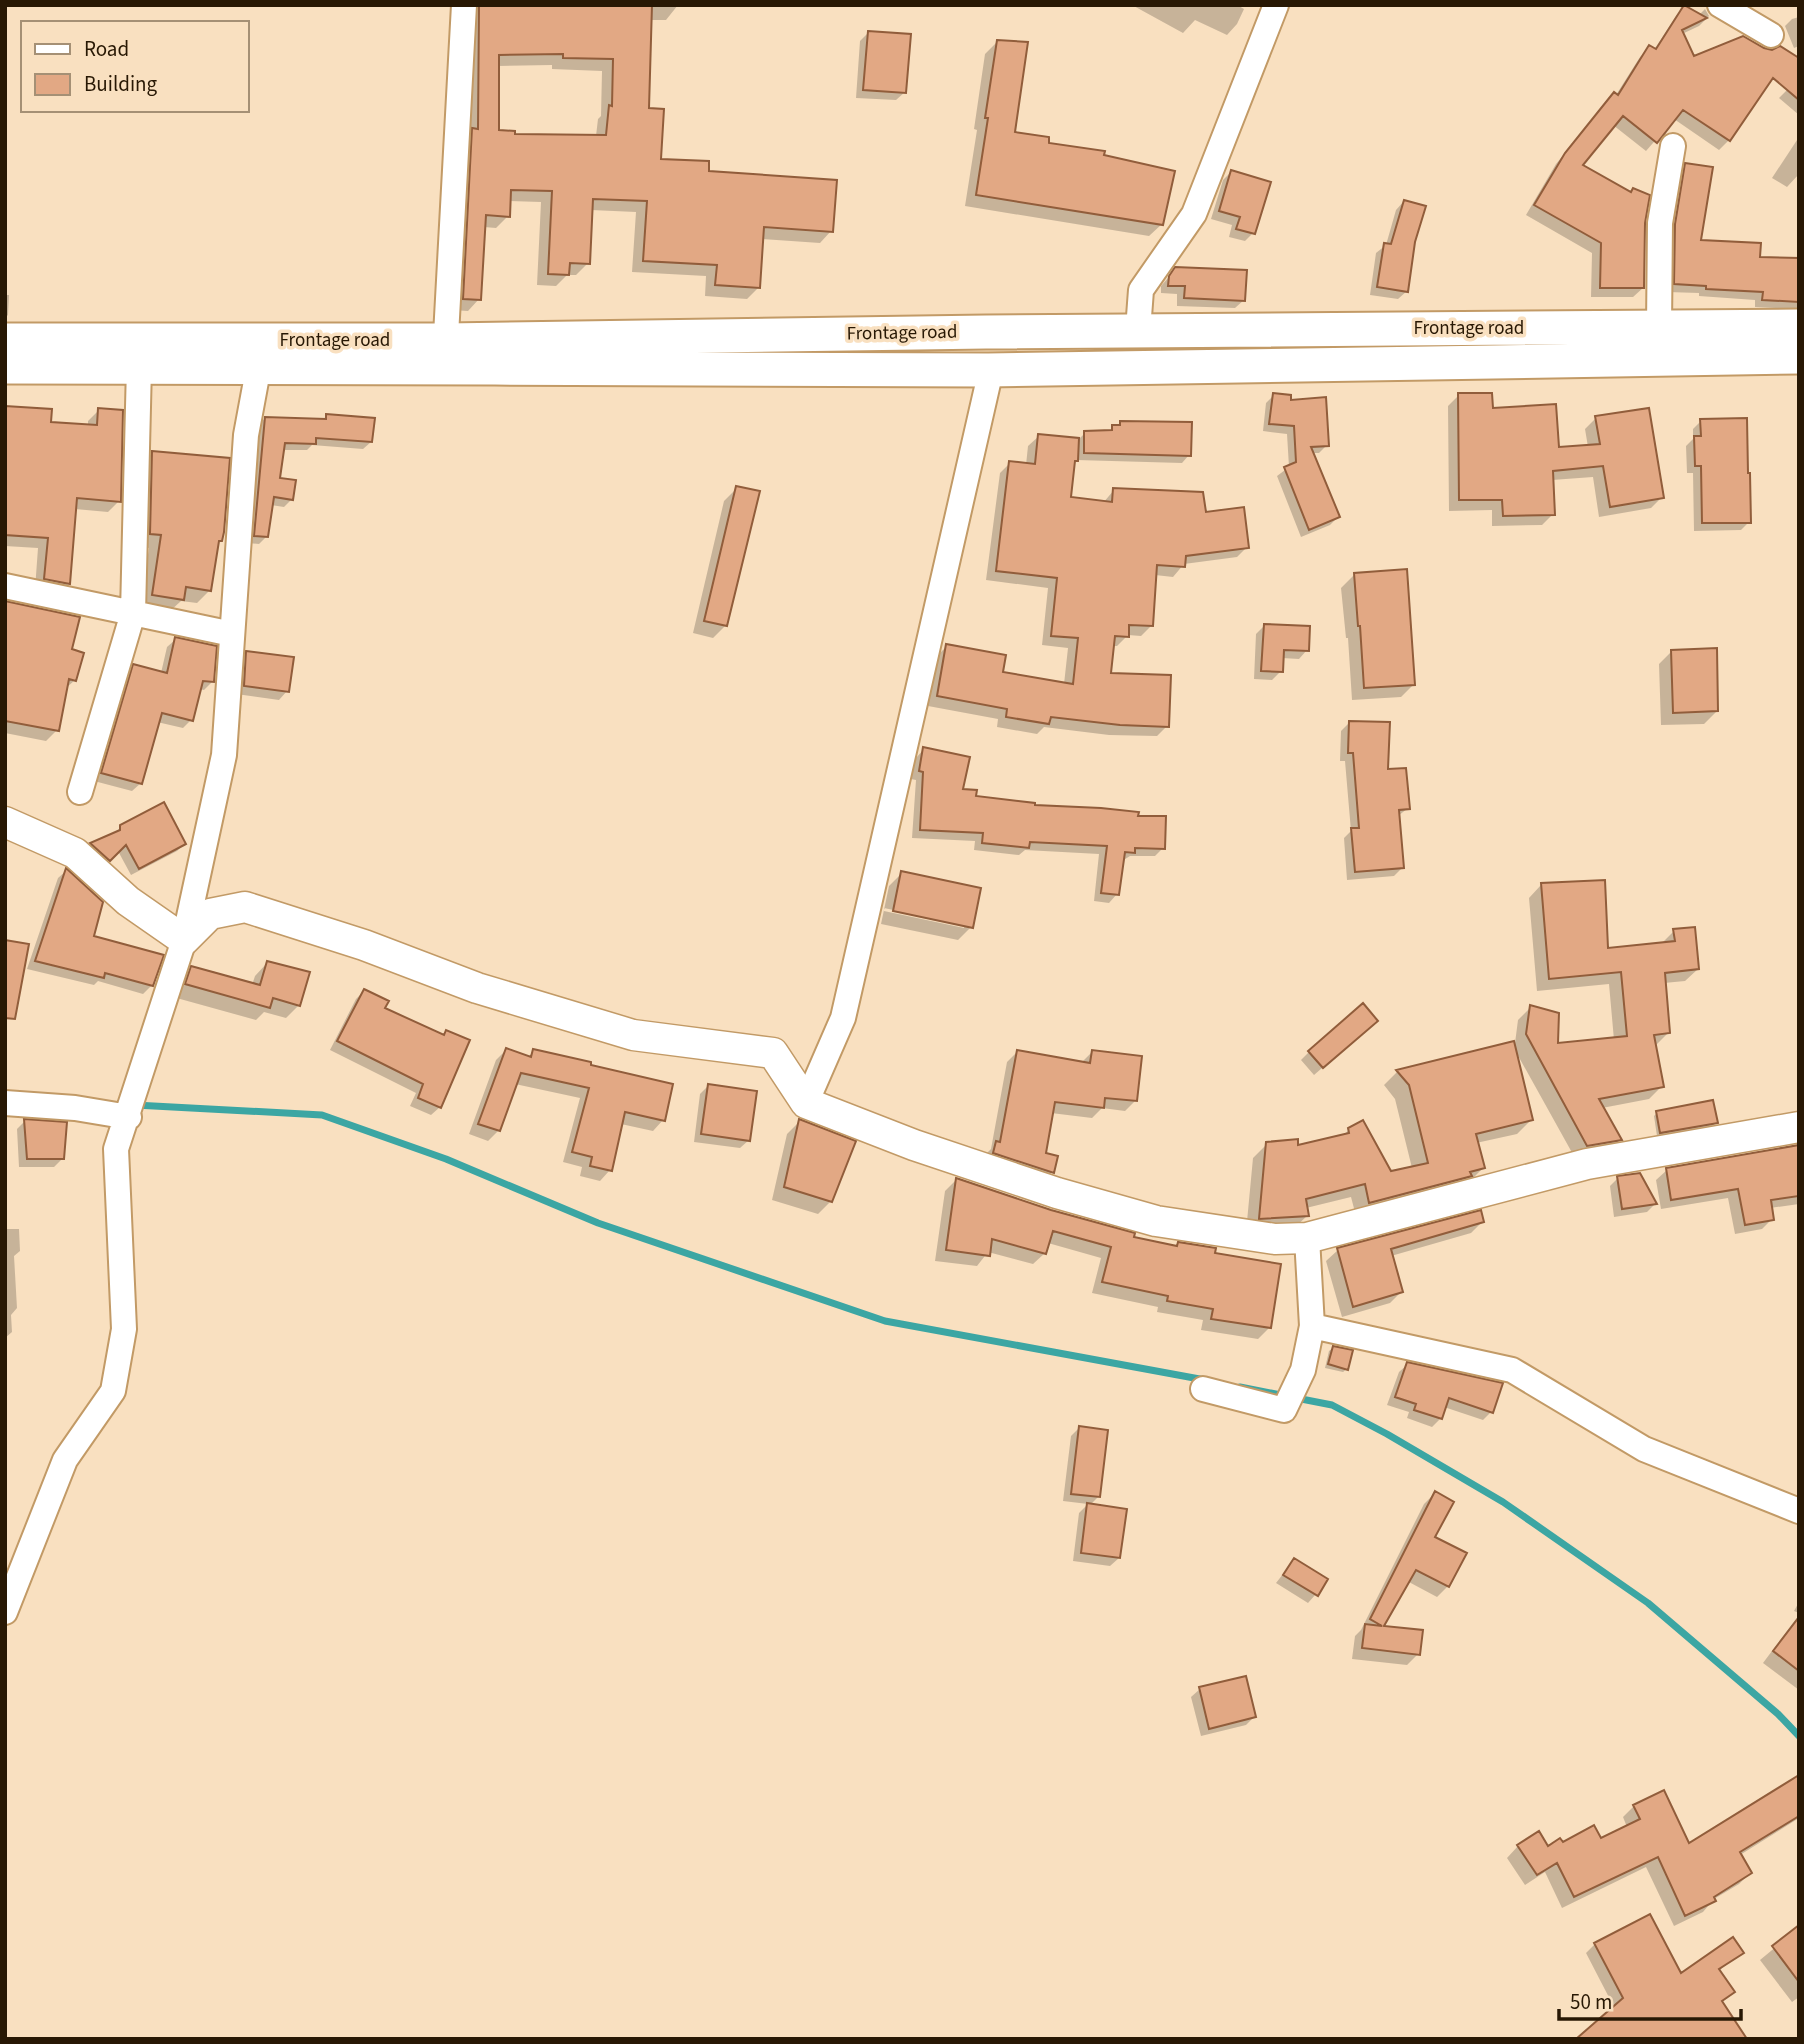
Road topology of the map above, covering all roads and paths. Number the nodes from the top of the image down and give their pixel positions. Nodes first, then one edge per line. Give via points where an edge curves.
1 (464, 5) edge
2 (1276, 5) edge
3 (1720, 5) edge
4 (1771, 35) dead end
5 (1673, 146) dead end
6 (1799, 326) edge
7 (1659, 327) junction
8 (1138, 330) junction
9 (5, 340) edge
10 (445, 355) junction
11 (1799, 357) edge
12 (260, 365) junction
13 (139, 366) junction
14 (5, 367) edge
15 (991, 370) junction
16 (5, 586) edge
17 (133, 613) junction
18 (232, 634) junction
19 (80, 792) dead end
20 (5, 822) edge
21 (184, 940) junction
22 (5, 1103) edge
23 (806, 1103) junction
24 (129, 1117) junction
25 (1799, 1127) edge
26 (1307, 1238) junction
27 (1312, 1326) junction
28 (1203, 1389) dead end
29 (1799, 1511) edge
30 (5, 1612) edge

1 - 10 street
2 - 8 street via 1194,214 1141,290
3 - 4 street
5 - 7 street via 1660,223
6 - 7 main road, Frontage road
7 - 8 main road, Frontage road
8 - 10 main road, Frontage road
9 - 10 main road, Frontage road
10 - 12 main road
10 - 15 main road
11 - 15 main road
12 - 13 main road
12 - 18 street via 246,435
13 - 14 main road
13 - 17 street
15 - 23 street via 843,1018
16 - 17 street
17 - 18 street
17 - 19 street
18 - 21 street via 224,755
20 - 21 street via 75,853 128,901
21 - 23 street via 210,914 245,907 477,988 633,1035 773,1053
21 - 24 street
22 - 24 street
23 - 26 street via 914,1145 1156,1221 1275,1239
24 - 30 street via 117,1149 124,1329 113,1391 65,1460
25 - 26 street via 1587,1164
26 - 27 street
27 - 28 street via 1303,1370 1284,1410
27 - 29 street via 1512,1370 1644,1449

